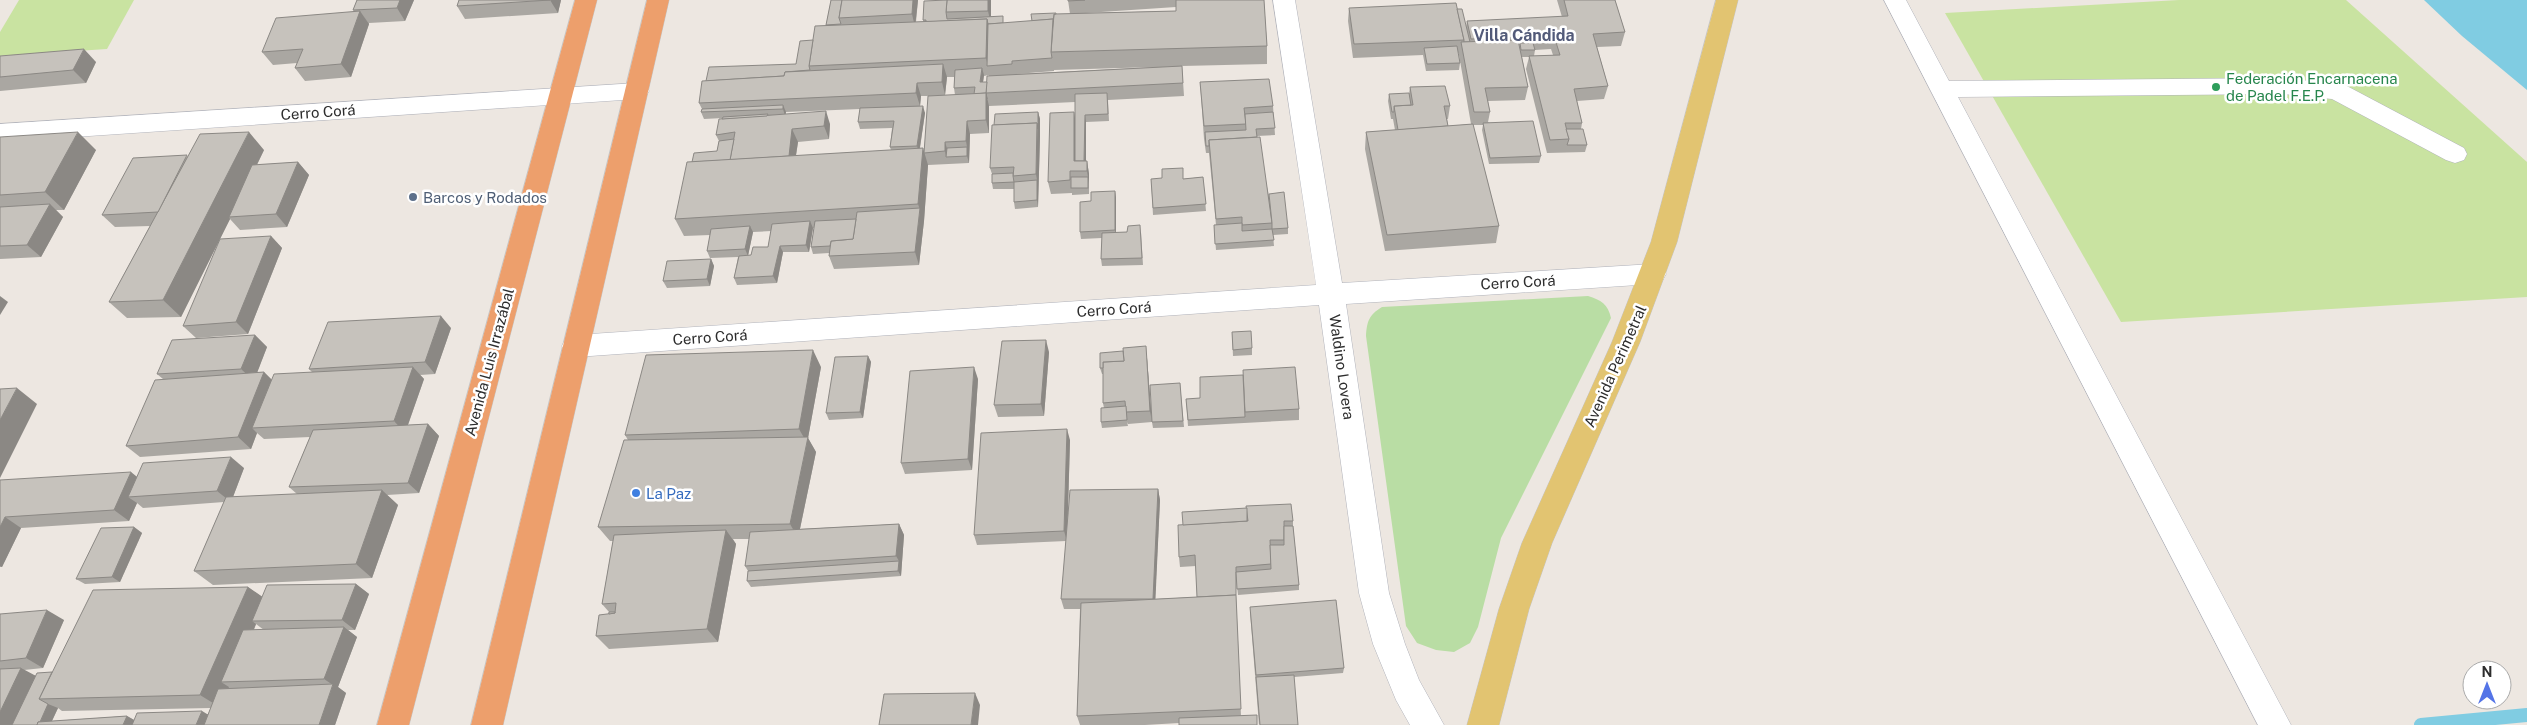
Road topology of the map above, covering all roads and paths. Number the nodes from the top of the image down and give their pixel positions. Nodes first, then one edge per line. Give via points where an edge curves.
1 (586, 0) edge
2 (658, 0) edge
3 (1284, 0) edge
4 (1727, 0) edge
5 (1895, 0) edge
6 (1940, 89) junction
7 (637, 91) junction
8 (559, 96) junction
9 (0, 133) edge
10 (2455, 154) dead end
11 (1653, 274) junction
12 (1331, 294) junction
13 (576, 346) junction
14 (393, 725) edge
15 (487, 725) edge
16 (1428, 725) edge
17 (1483, 725) edge
18 (2275, 725) edge

1 - 8 highway, Avenida Luis Irrazábal
2 - 7 highway
3 - 12 street, Waldino Lovera
4 - 11 main road, Avenida Perimetral via 1673,211
5 - 6 street
6 - 10 street via 2325,88 2351,98
6 - 18 street
7 - 8 street, Cerro Corá
7 - 13 highway
8 - 9 street, Cerro Corá
8 - 14 highway, Avenida Luis Irrazábal
11 - 12 street, Cerro Corá
11 - 17 main road, Avenida Perimetral via 1537,542 1514,609
12 - 13 street, Cerro Corá
12 - 16 street, Waldino Lovera via 1374,593 1389,644
13 - 15 highway

